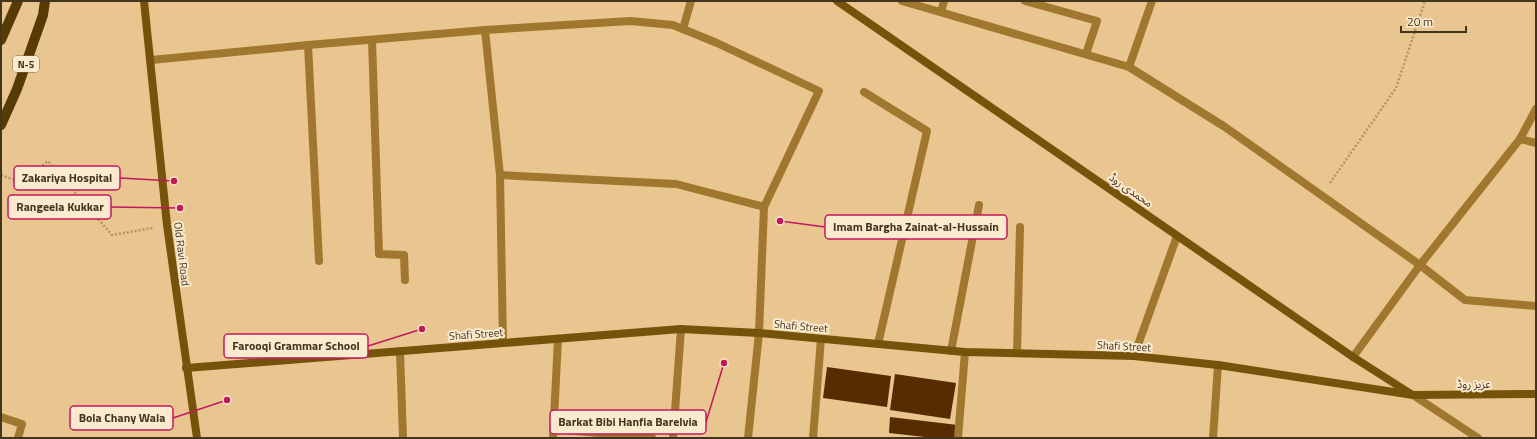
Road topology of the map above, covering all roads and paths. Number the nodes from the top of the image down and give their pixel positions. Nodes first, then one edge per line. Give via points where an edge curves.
1 (18, 1) edge
2 (45, 1) edge
3 (144, 1) edge
4 (691, 1) edge
5 (837, 1) edge
6 (902, 1) edge
7 (944, 1) edge
8 (1026, 1) edge
9 (1152, 1) edge
10 (1425, 1) edge
11 (941, 12) junction
12 (682, 29) junction
13 (485, 30) junction
14 (1, 40) edge
15 (372, 40) junction
16 (308, 45) junction
17 (1086, 54) junction
18 (151, 60) junction
19 (1129, 67) junction
20 (864, 92) dead end
21 (1536, 109) edge
22 (1, 126) edge
23 (1520, 139) junction
24 (1536, 143) edge
25 (1, 175) edge
26 (500, 175) junction
27 (1322, 195) junction
28 (978, 205) dead end
29 (764, 207) junction
30 (167, 225) junction
31 (1020, 226) dead end
32 (1177, 236) junction
33 (319, 261) dead end
34 (1420, 265) junction
35 (405, 280) dead end
36 (1536, 306) edge
37 (681, 329) junction
38 (759, 333) junction
39 (558, 339) junction
40 (822, 339) junction
41 (503, 343) junction
42 (878, 344) junction
43 (951, 350) junction
44 (400, 351) junction
45 (965, 352) junction
46 (1017, 353) junction
47 (1134, 356) junction
48 (1353, 357) junction
49 (1218, 365) junction
50 (186, 368) junction
51 (1536, 394) edge
52 (1413, 395) junction
53 (1, 418) edge
54 (553, 434) edge
55 (18, 438) edge
56 (197, 438) edge
57 (403, 438) edge
58 (652, 438) edge
59 (673, 438) edge
60 (748, 438) edge
61 (813, 438) edge
62 (958, 438) edge
63 (1213, 438) edge
64 (1478, 438) edge

1 - 14 main road
2 - 22 main road, N-5 via 43,15 17,89
3 - 18 street, Old Ravi Road
4 - 12 street
5 - 32 street, محمدی روڈ
6 - 11 street
7 - 11 street
8 - 17 street via 1097,22
9 - 19 street
10 - 27 path via 1396,88
11 - 17 street
12 - 13 street via 673,25 630,21
12 - 29 street via 718,43 819,91
13 - 15 street
13 - 26 street
15 - 16 street
15 - 35 street via 379,254 404,255
16 - 18 street
16 - 33 street
17 - 19 street
18 - 30 street, Old Ravi Road
19 - 27 street via 1224,127
20 - 42 street via 927,130
21 - 23 street
23 - 24 street
23 - 34 street
25 - 30 path via 20,182 48,161 112,235
26 - 29 street via 676,184
26 - 41 street
27 - 34 street
28 - 43 street
29 - 38 street
30 - 50 street, Old Ravi Road
31 - 46 street
32 - 47 street
32 - 48 street, محمدی روڈ
34 - 36 street via 1465,300
34 - 48 street
37 - 38 street, Shafi Street
37 - 39 street, Shafi Street
37 - 59 street
38 - 40 street, Shafi Street
38 - 60 street
39 - 41 street, Shafi Street
39 - 54 street
40 - 42 street, Shafi Street
40 - 61 street
41 - 44 street, Shafi Street
42 - 43 street, Shafi Street
43 - 45 street, Shafi Street
44 - 50 street, Shafi Street
44 - 57 street
45 - 46 street, Shafi Street
45 - 62 street
46 - 47 street, Shafi Street
47 - 49 street, Shafi Street
48 - 52 street, محمدی روڈ
49 - 52 street, Shafi Street
49 - 63 street
50 - 56 street, Old Ravi Road
51 - 52 street, عزیز روڈ
52 - 64 street
53 - 55 street via 22,424
54 - 58 street

